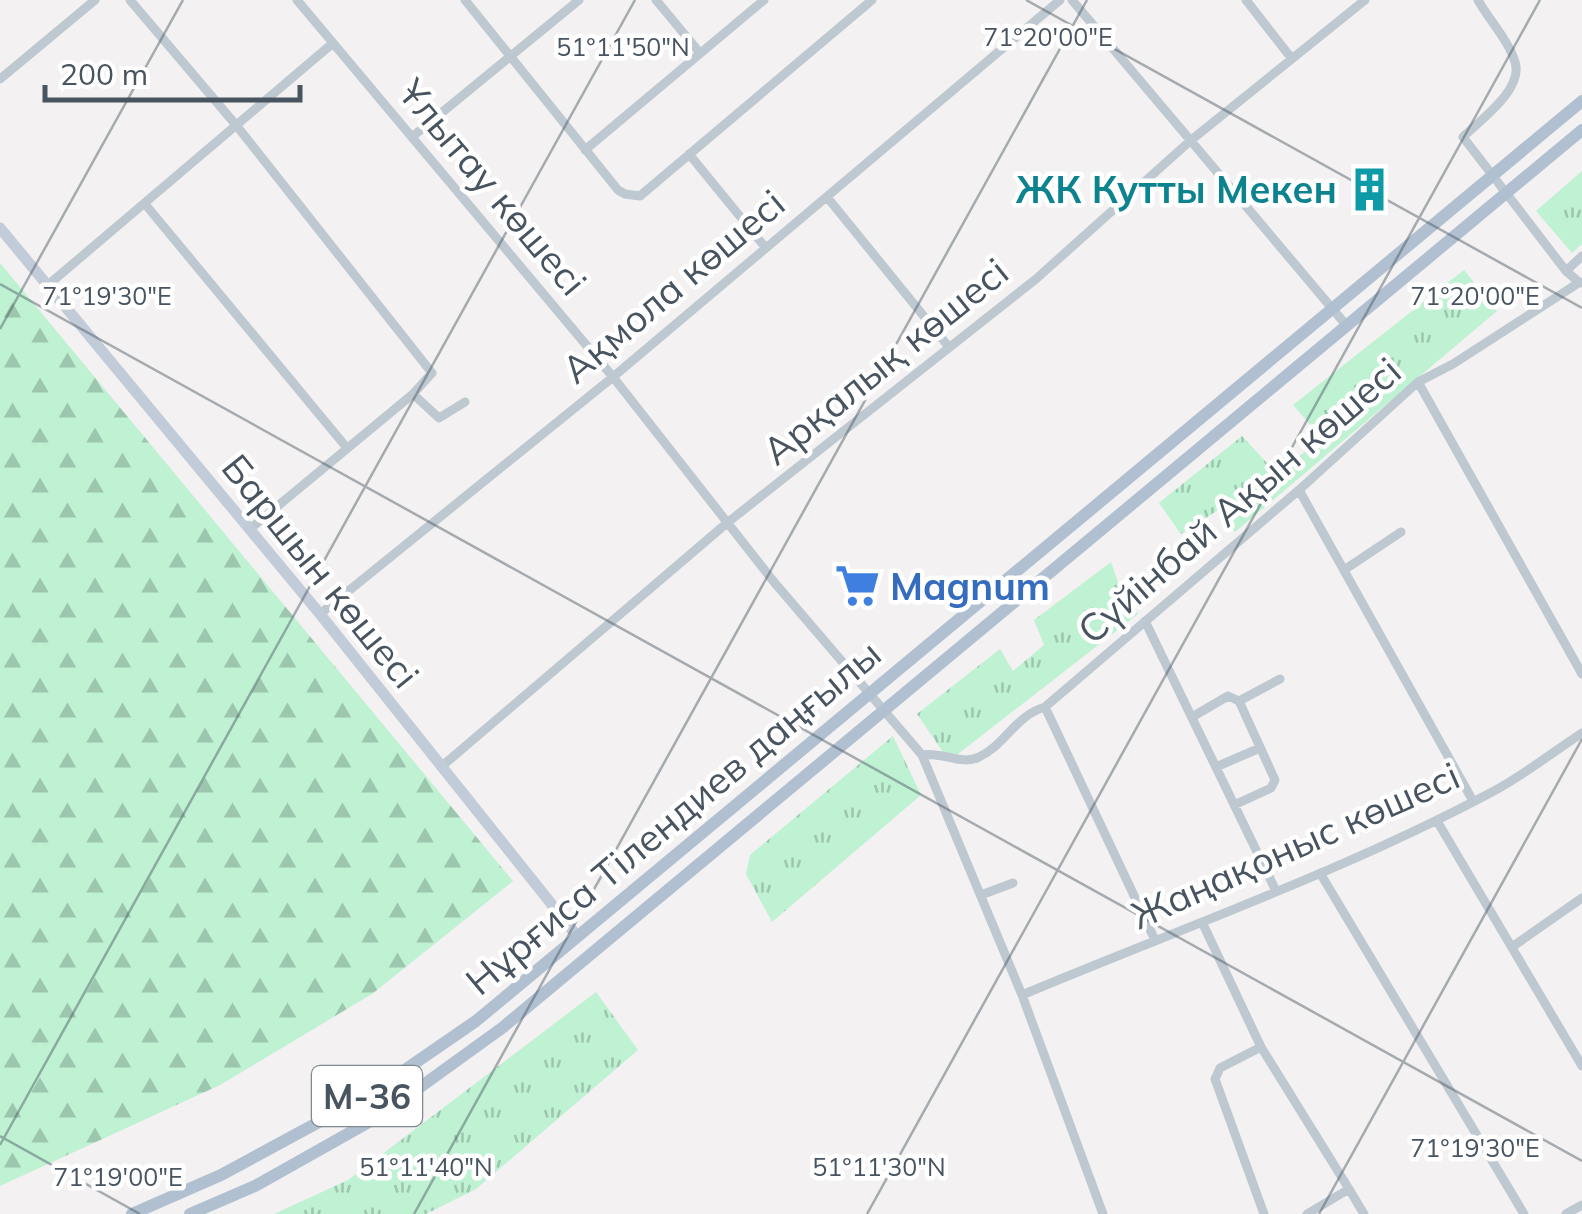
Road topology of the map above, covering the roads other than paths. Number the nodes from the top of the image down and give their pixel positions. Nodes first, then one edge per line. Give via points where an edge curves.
1 (95, 0) edge
2 (130, 0) edge
3 (297, 0) edge
4 (464, 0) edge
5 (579, 0) edge
6 (656, 0) edge
7 (764, 0) edge
8 (872, 0) edge
9 (1060, 0) edge
10 (1072, 0) edge
11 (1246, 0) edge
12 (1366, 0) edge
13 (1478, 0) edge
14 (333, 43) junction
15 (700, 53) junction
16 (510, 57) junction
17 (1292, 59) junction
18 (0, 79) edge
19 (1582, 101) edge
20 (236, 125) junction
21 (1582, 130) edge
22 (412, 137) junction
23 (1190, 141) junction
24 (586, 150) junction
25 (689, 154) junction
26 (1494, 174) junction
27 (1508, 192) junction
28 (827, 197) junction
29 (145, 204) junction
30 (0, 228) edge
31 (766, 247) junction
32 (1582, 256) edge
33 (1566, 271) junction
34 (1581, 284) edge
35 (48, 285) junction
36 (1331, 307) junction
37 (1347, 326) junction
38 (948, 346) junction
39 (613, 377) junction
40 (1418, 382) junction
41 (413, 394) junction
42 (466, 402) dead end
43 (347, 448) junction
44 (1299, 490) junction
45 (727, 523) junction
46 (250, 530) junction
47 (1401, 532) dead end
48 (1344, 570) junction
49 (320, 614) junction
50 (1145, 622) junction
51 (1582, 674) edge
52 (1280, 680) dead end
53 (867, 694) junction
54 (1239, 701) junction
55 (1044, 708) junction
56 (883, 712) junction
57 (1192, 717) junction
58 (1582, 733) edge
59 (1260, 748) junction
60 (922, 755) junction
61 (441, 767) junction
62 (1216, 767) junction
63 (1473, 801) junction
64 (1234, 805) junction
65 (1438, 821) junction
66 (1320, 873) junction
67 (1012, 883) dead end
68 (1276, 891) junction
69 (981, 895) junction
70 (1582, 898) edge
71 (1202, 922) junction
72 (576, 936) junction
73 (1155, 940) junction
74 (1512, 946) junction
75 (590, 955) junction
76 (1022, 995) junction
77 (1261, 1047) junction
78 (1582, 1066) edge
79 (1348, 1188) junction
80 (1582, 1205) edge
81 (132, 1214) edge
82 (190, 1214) edge
83 (1103, 1214) edge
84 (1264, 1214) edge
85 (1308, 1214) edge
86 (1364, 1214) edge
87 (1524, 1214) edge
88 (1566, 1214) edge

1 - 18 street
2 - 20 street
3 - 14 street, Ұлытау көшесі
4 - 16 street
5 - 16 street
6 - 15 street
7 - 15 street
8 - 25 street
9 - 28 street, Ақмола көшесі
10 - 23 street
11 - 17 street
12 - 17 street, Арқалық көшесі
13 - 26 street via 1516,64 1510,90 1464,137
14 - 20 street
14 - 22 street, Ұлытау көшесі
15 - 24 street
16 - 22 street
16 - 24 street
17 - 23 street, Арқалық көшесі
19 - 26 main road, Нұрғиса Тілендиев даңғылы / M-36
20 - 29 street
20 - 41 street via 432,373
21 - 27 main road, Нұрғиса Тілендиев даңғылы / M-36
22 - 39 street, Ұлытау көшесі
23 - 36 street
23 - 38 street, Арқалық көшесі via 1036,279
24 - 25 street via 618,190 640,196
25 - 31 street
26 - 27 street
26 - 36 main road, Нұрғиса Тілендиев даңғылы / M-36
27 - 33 street
27 - 37 main road, Нұрғиса Тілендиев даңғылы / M-36
28 - 31 street, Ақмола көшесі
28 - 38 street
29 - 35 street
29 - 43 street
30 - 35 street, Баршын көшесі
31 - 39 street, Ақмола көшесі
32 - 33 street
33 - 34 street
34 - 40 street, Сүйінбай Ақын көшесі
35 - 46 street, Баршын көшесі
36 - 37 street
36 - 53 main road, Нұрғиса Тілендиев даңғылы / M-36
37 - 56 main road, Нұрғиса Тілендиев даңғылы / M-36
38 - 45 street, Арқалық көшесі
39 - 45 street, Ұлытау көшесі
39 - 49 street, Ақмола көшесі
40 - 44 street, Сүйінбай Ақын көшесі
40 - 51 street
41 - 42 street via 439,418
41 - 43 street
43 - 46 street
44 - 48 street
44 - 50 street, Сүйінбай Ақын көшесі
45 - 53 street, Ұлытау көшесі
45 - 61 street, Арқалық көшесі
46 - 49 street, Баршын көшесі
47 - 48 street
48 - 63 street
49 - 61 street, Баршын көшесі
50 - 55 street, Сүйінбай Ақын көшесі
50 - 57 street
52 - 54 street
53 - 56 street, Ұлытау көшесі
53 - 72 main road, Нұрғиса Тілендиев даңғылы / M-36
54 - 57 street via 1228,696
54 - 59 street
55 - 60 street, Сүйінбай Ақын көшесі via 978,758
55 - 73 street
56 - 60 street, Ұлытау көшесі
56 - 75 main road, Нұрғиса Тілендиев даңғылы / M-36
57 - 62 street
58 - 63 street, Жаңақоныс көшесі
59 - 62 street
59 - 64 street via 1274,785
60 - 69 street, Ұлытау көшесі
61 - 72 street, Баршын көшесі
62 - 64 street
63 - 65 street, Жаңақоныс көшесі
64 - 68 street
65 - 66 street, Жаңақоныс көшесі
65 - 74 street
66 - 68 street, Жаңақоныс көшесі
66 - 87 street
67 - 69 street
68 - 71 street, Жаңақоныс көшесі
69 - 76 street, Ұлытау көшесі
70 - 74 street
71 - 73 street, Жаңақоныс көшесі
71 - 77 street
72 - 75 street, Баршын көшесі
72 - 81 main road, Нұрғиса Тілендиев даңғылы / M-36 via 476,1021 368,1096
73 - 76 street, Жаңақоныс көшесі
74 - 78 street
75 - 82 main road, Нұрғиса Тілендиев даңғылы / M-36 via 384,1114
76 - 83 street, Ұлытау көшесі
77 - 79 street
77 - 84 street via 1220,1068 1215,1079
79 - 85 street
79 - 86 street
80 - 88 street

